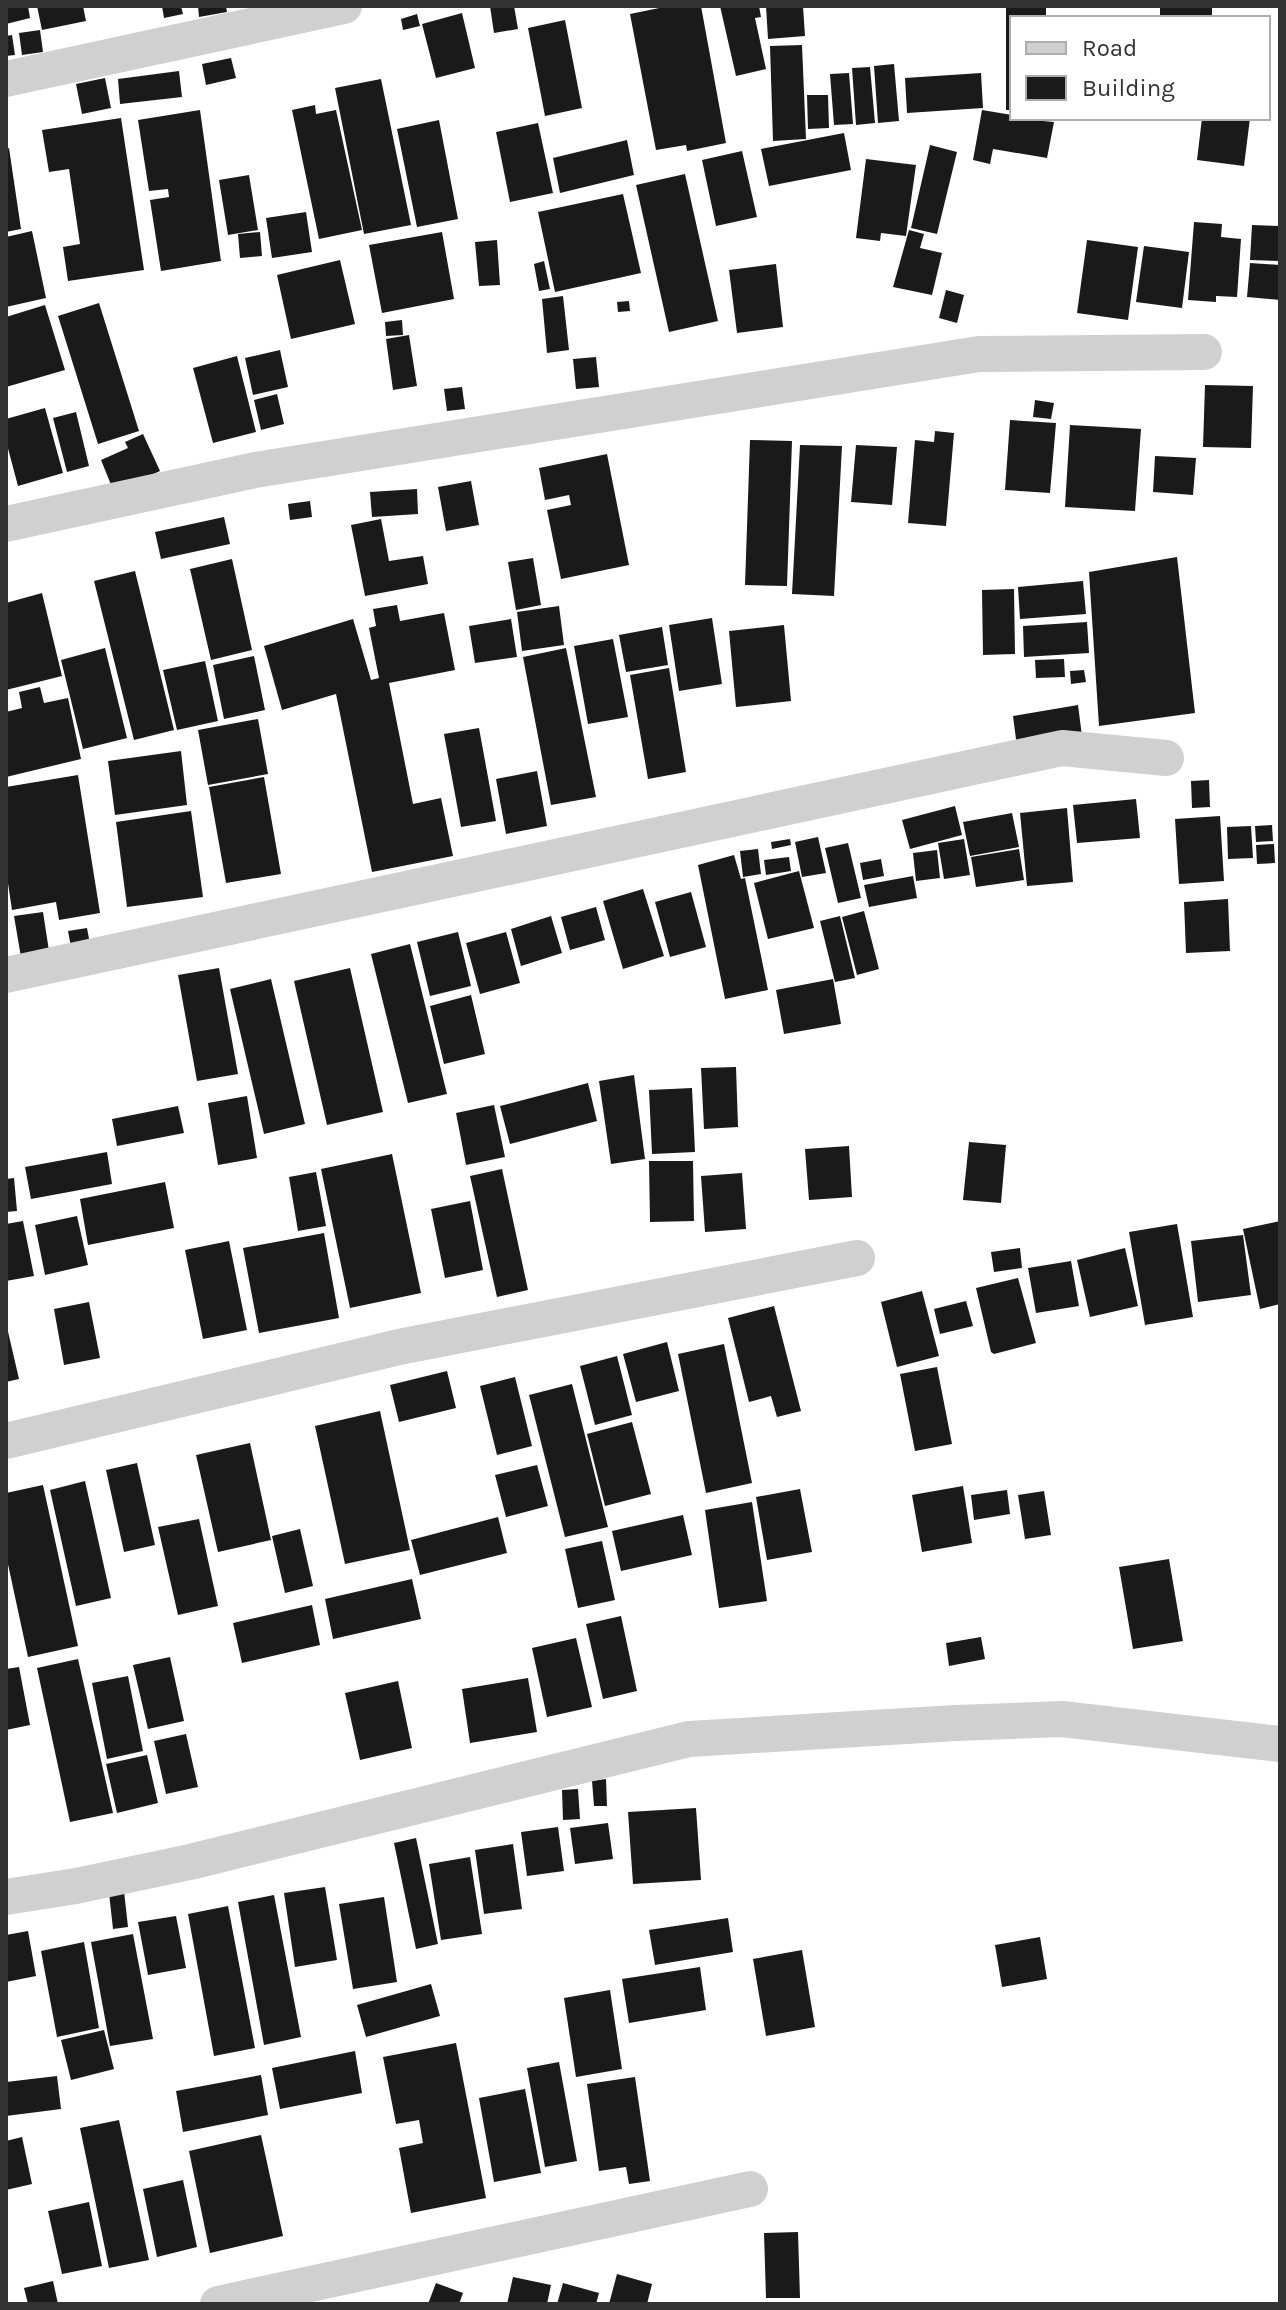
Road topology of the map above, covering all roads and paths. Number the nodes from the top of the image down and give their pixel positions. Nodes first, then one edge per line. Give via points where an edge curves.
1 (344, 6) edge
2 (6, 79) edge
3 (1204, 352) dead end
4 (6, 524) edge
5 (1166, 758) dead end
6 (6, 975) edge
7 (857, 1258) dead end
8 (6, 1441) edge
9 (1280, 1744) edge
10 (6, 1897) edge
11 (750, 2189) dead end
12 (218, 2304) edge

1 - 2 street
3 - 4 street via 979,354 255,470
5 - 6 street via 1062,748
7 - 8 street via 399,1347
9 - 10 street via 1062,1719 689,1739 190,1862
11 - 12 street

